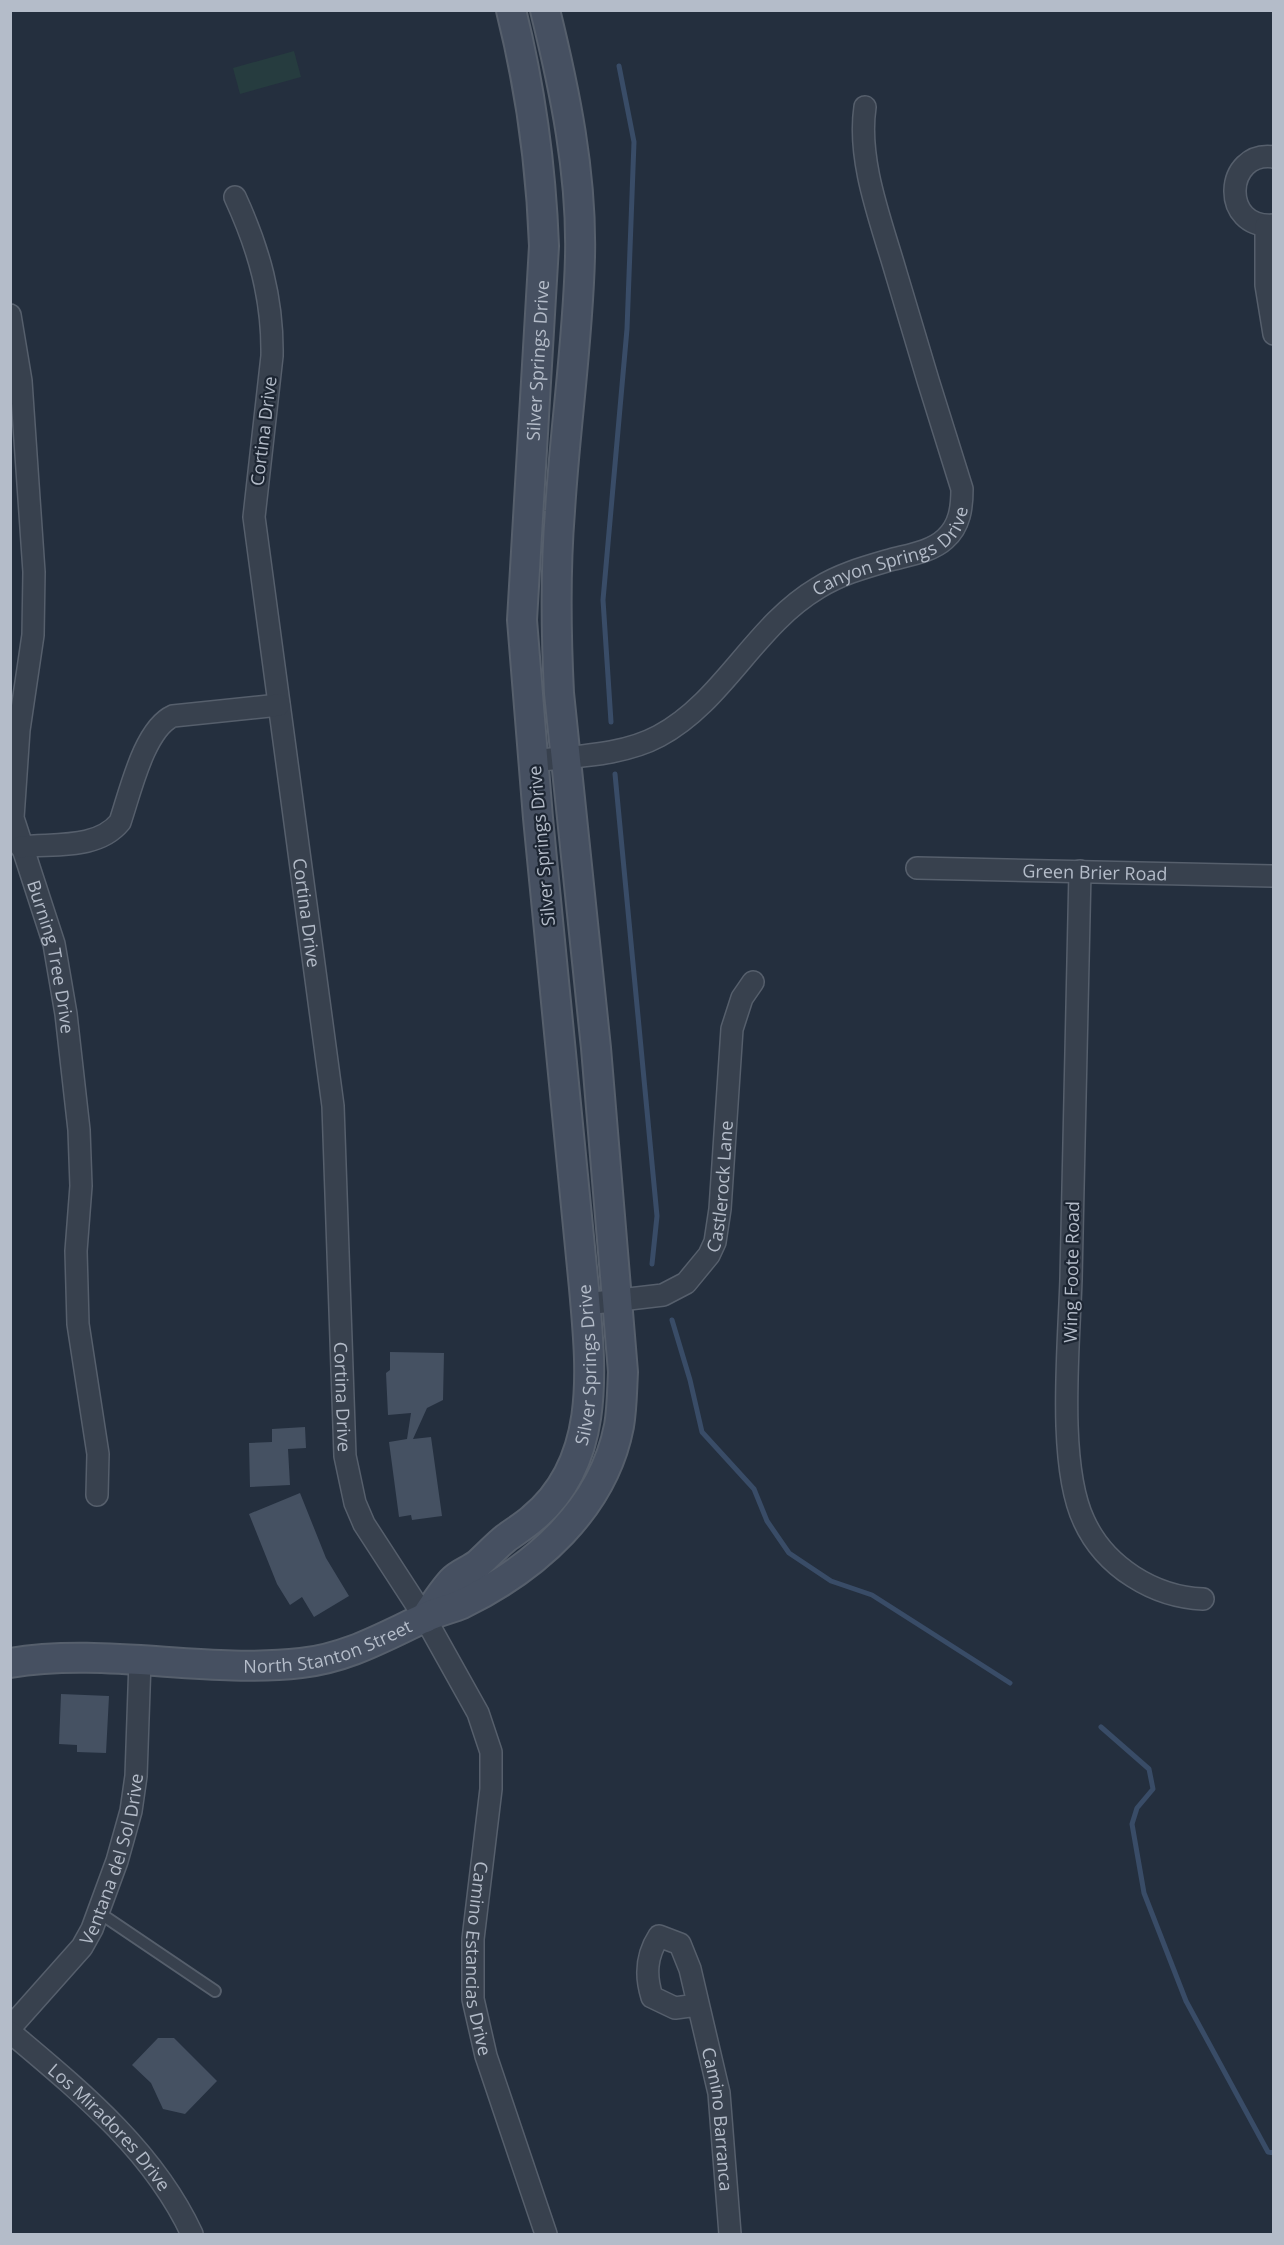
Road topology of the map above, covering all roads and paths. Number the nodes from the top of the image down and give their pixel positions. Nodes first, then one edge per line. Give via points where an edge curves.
1 (511, 10) edge
2 (544, 10) edge
3 (865, 107) dead end
4 (1274, 157) edge
5 (235, 197) dead end
6 (1270, 226) edge
7 (10, 315) edge
8 (1274, 334) edge
9 (279, 705) junction
10 (566, 757) junction
11 (533, 761) junction
12 (21, 847) junction
13 (917, 868) dead end
14 (1080, 872) junction
15 (1274, 876) edge
16 (753, 982) dead end
17 (618, 1301) junction
18 (585, 1304) junction
19 (595, 1488) joint
20 (97, 1495) dead end
21 (1203, 1599) dead end
22 (424, 1618) junction
23 (140, 1661) junction
24 (10, 1663) edge
25 (98, 1912) junction
26 (215, 1991) dead end
27 (697, 2005) dead end
28 (10, 2028) edge
29 (10, 2032) edge
30 (192, 2235) edge
31 (546, 2235) edge
32 (730, 2235) edge

1 - 11 street, Silver Springs Drive via 535,118 544,235 522,620
2 - 10 street, Silver Springs Drive via 569,122 580,245 559,513 559,693
3 - 10 street, Canyon Springs Drive via 866,159 885,236 962,489 961,514 950,534 930,549 842,576 799,599 764,632 706,700 672,728 641,743
4 - 6 street via 1256,159 1246,165 1234,185 1238,208 1245,217
5 - 9 street, Cortina Drive via 262,265 272,330 254,517
6 - 8 street via 1266,285
7 - 12 street, Burning Tree Drive via 21,381 34,572 33,635 12,802
9 - 12 street via 173,716 162,721 150,740 120,822 111,832 92,841
9 - 22 street, Cortina Drive via 333,1106 345,1456 355,1503 364,1524
10 - 11 street, Canyon Springs Drive
10 - 17 street, Silver Springs Drive
11 - 18 street, Silver Springs Drive
12 - 20 street, Burning Tree Drive via 56,953 66,1014 79,1130 78,1324 98,1454
13 - 14 street, Green Brier Road
14 - 15 street, Green Brier Road
14 - 21 street, Wing Foote Road via 1070,1473 1083,1521 1105,1553 1143,1584 1165,1593
16 - 17 street, Castlerock Lane via 732,1029 715,1242 702,1266 677,1288 663,1295
17 - 18 street, Castlerock Lane
17 - 19 street, Silver Springs Drive via 623,1372 619,1425
18 - 22 street, Silver Springs Drive via 589,1408 567,1478 533,1518 453,1580
19 - 22 street, North Stanton Street via 571,1525 531,1560 470,1599
22 - 23 street, North Stanton Street via 378,1642 339,1656 302,1663 261,1666
22 - 31 street, Camino Estancias Drive via 478,1713 491,1752 491,1789 473,1939 473,1999 486,2056
23 - 24 street, North Stanton Street via 61,1659
23 - 25 street, Ventana del Sol Drive via 131,1811
25 - 26 lane
25 - 28 street, Ventana del Sol Drive via 73,1960
27 - 32 street, Camino Barranca via 718,2093
29 - 30 street, Los Miradores Drive via 97,2108 144,2156

